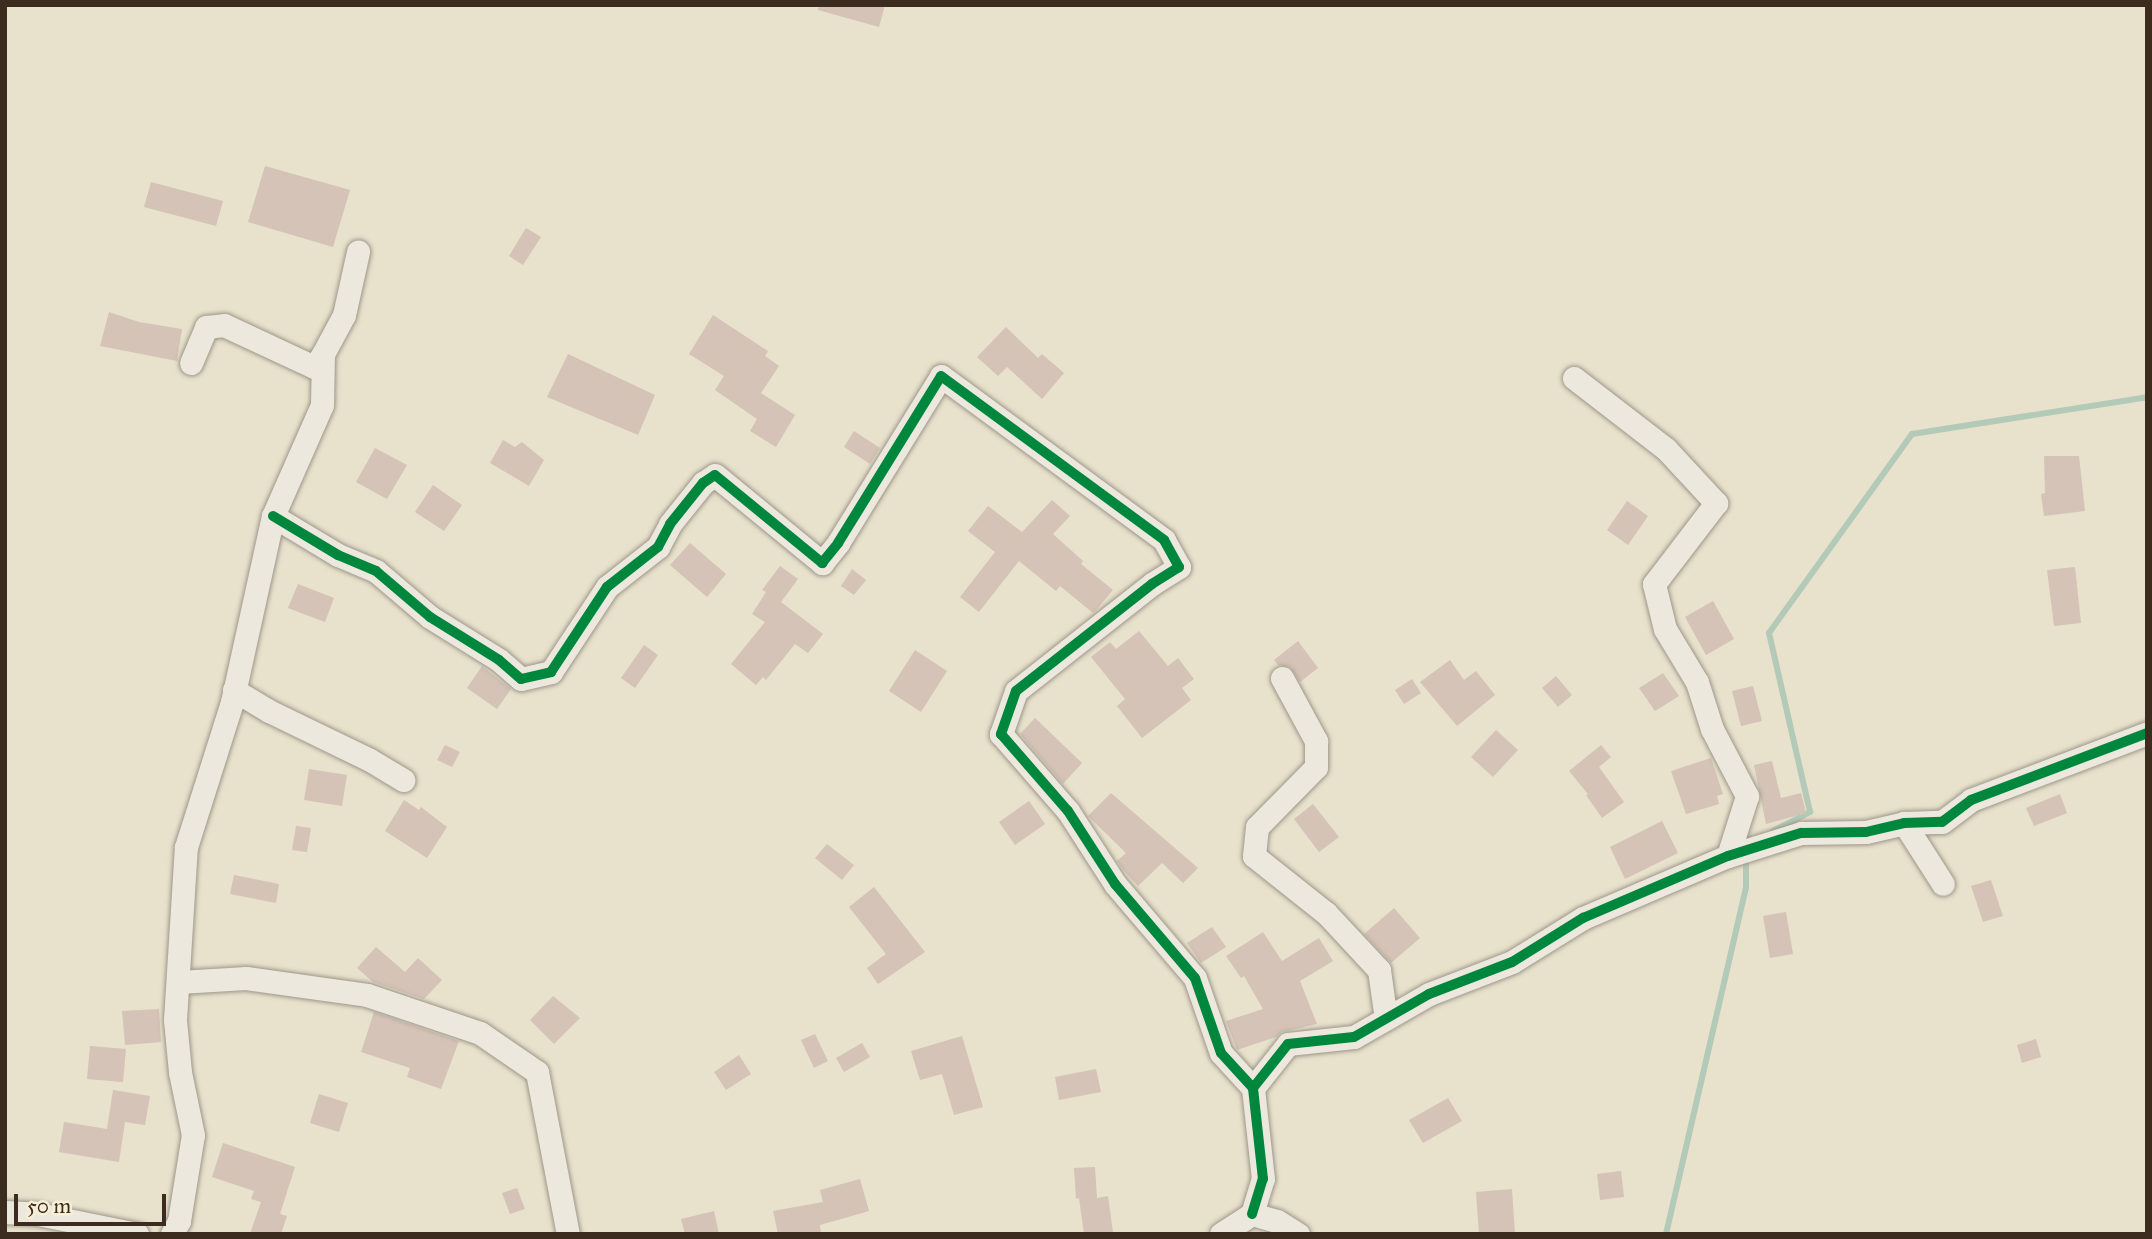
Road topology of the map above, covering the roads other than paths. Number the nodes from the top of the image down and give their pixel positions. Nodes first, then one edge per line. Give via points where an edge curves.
1 (358, 253) dead end
2 (323, 354) junction
3 (191, 363) dead end
4 (1574, 378) dead end
5 (273, 516) junction
6 (1282, 678) dead end
7 (234, 690) junction
8 (2147, 733) edge
9 (403, 780) dead end
10 (1904, 823) junction
11 (1727, 856) junction
12 (1943, 884) dead end
13 (178, 982) junction
14 (1386, 1018) junction
15 (1253, 1088) junction
16 (5, 1212) edge
17 (1252, 1214) junction
18 (137, 1234) edge
19 (172, 1234) edge
20 (568, 1234) edge
21 (1221, 1234) edge
22 (1298, 1234) edge

1 - 2 street via 344,315
2 - 3 street via 314,367 224,325 206,327
2 - 5 street via 323,405
4 - 11 street via 1666,449 1716,503 1654,584 1665,629 1698,682 1712,729 1746,796
5 - 7 street
5 - 15 street via 338,555 376,571 430,617 521,679 551,672 607,587 658,547 670,524 715,475 822,563 941,376 1164,540 1179,567 1016,691 1001,734 1068,811 1115,884 1195,978 1221,1053
6 - 14 street via 1317,741 1317,767 1257,827 1254,856 1326,913 1379,970
7 - 9 street
7 - 13 street via 186,847
8 - 10 street via 1971,800 1942,822
10 - 11 street via 1866,832 1801,833
10 - 12 street
11 - 14 street via 1583,918 1512,962 1429,995
13 - 19 street via 175,1020 180,1072 193,1135 179,1220
13 - 20 street via 246,978 367,995 480,1033 537,1072
14 - 15 street via 1354,1037 1288,1044
15 - 17 street via 1263,1179
16 - 18 street
17 - 21 street
17 - 22 street via 1277,1221

